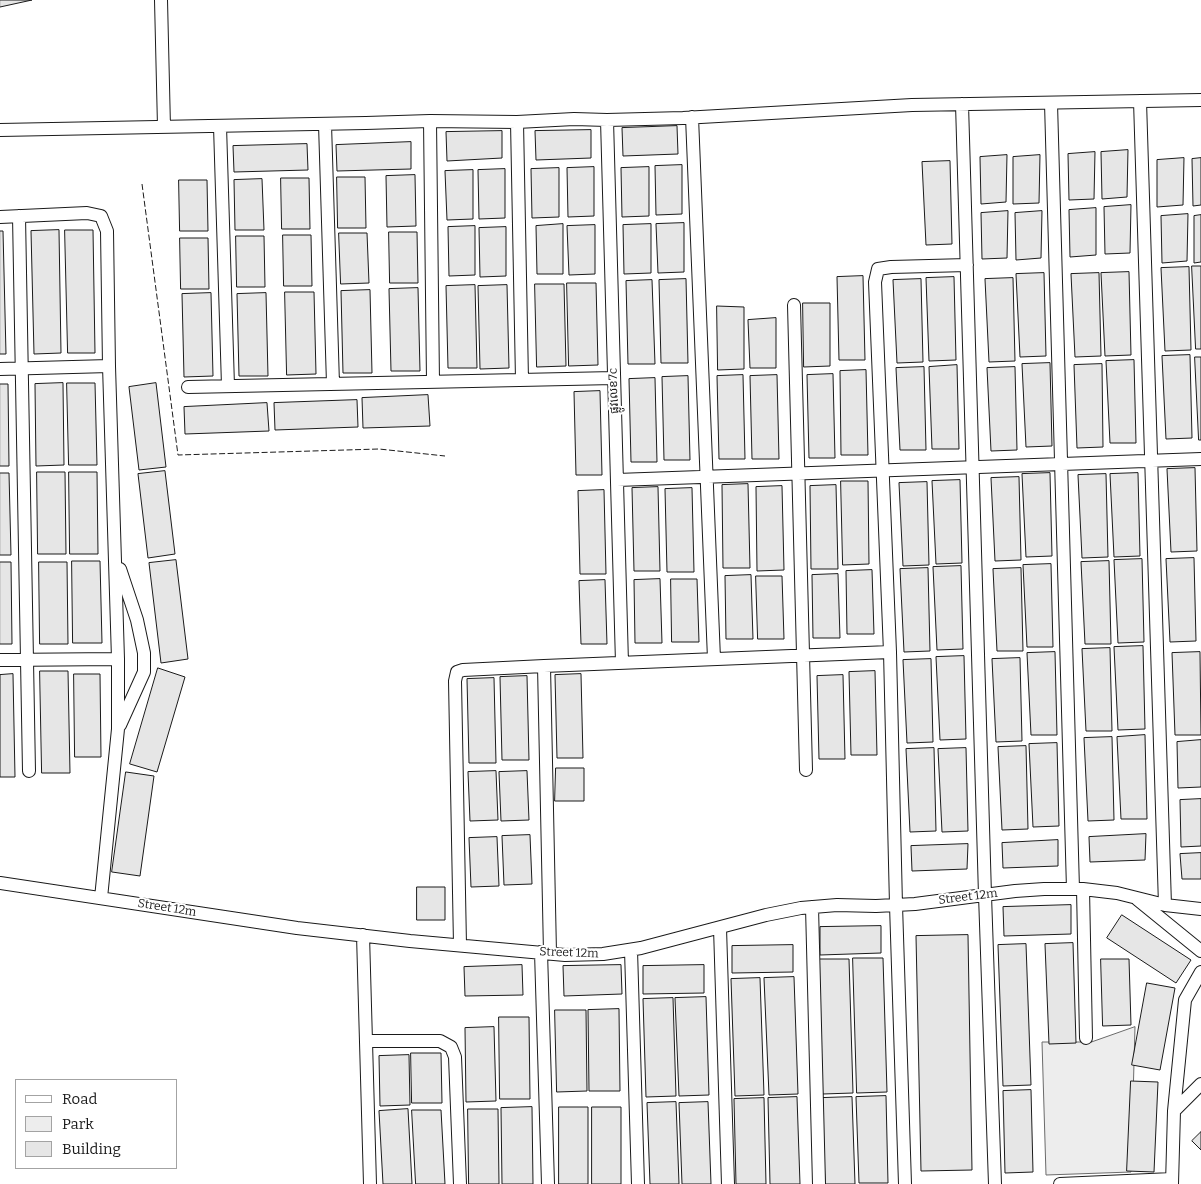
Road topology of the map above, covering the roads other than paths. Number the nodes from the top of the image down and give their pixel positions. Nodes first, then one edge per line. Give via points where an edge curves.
1 (161, 0) edge
2 (1201, 100) edge
3 (1140, 101) junction
4 (1051, 103) junction
5 (962, 104) junction
6 (692, 117) junction
7 (606, 120) junction
8 (430, 121) junction
9 (516, 122) junction
10 (325, 124) junction
11 (220, 126) junction
12 (164, 127) junction
13 (0, 130) edge
14 (0, 216) edge
15 (19, 216) junction
16 (967, 266) junction
17 (794, 305) dead end
18 (109, 366) junction
19 (22, 368) junction
20 (0, 369) edge
21 (614, 378) junction
22 (522, 380) junction
23 (433, 382) junction
24 (332, 384) junction
25 (228, 386) junction
26 (188, 387) dead end
27 (1201, 459) edge
28 (1151, 461) junction
29 (1062, 464) junction
30 (972, 467) junction
31 (882, 470) junction
32 (798, 473) junction
33 (706, 477) junction
34 (616, 480) junction
35 (116, 556) junction
36 (890, 652) junction
37 (803, 655) junction
38 (27, 659) junction
39 (118, 659) junction
40 (714, 659) junction
41 (0, 660) edge
42 (622, 662) junction
43 (544, 666) junction
44 (118, 730) junction
45 (806, 770) dead end
46 (29, 771) dead end
47 (0, 882) edge
48 (1078, 889) junction
49 (985, 895) junction
50 (1135, 897) junction
51 (101, 898) junction
52 (896, 905) junction
53 (1165, 905) junction
54 (812, 907) junction
55 (1201, 909) edge
56 (720, 928) junction
57 (362, 935) junction
58 (460, 945) junction
59 (632, 950) junction
60 (1201, 951) edge
61 (545, 953) junction
62 (1201, 972) edge
63 (1086, 1038) dead end
64 (366, 1041) junction
65 (1201, 1084) edge
66 (1174, 1112) junction
67 (1172, 1182) edge
68 (370, 1184) edge
69 (460, 1184) edge
70 (548, 1184) edge
71 (638, 1184) edge
72 (728, 1184) edge
73 (819, 1184) edge
74 (905, 1184) edge
75 (995, 1184) edge
76 (1060, 1184) edge
77 (1083, 1184) edge

1 - 12 street
2 - 3 street
3 - 4 street
3 - 28 street
4 - 5 street
4 - 29 street
5 - 6 street
5 - 16 street
6 - 7 street
6 - 33 street
7 - 9 street
7 - 21 street, ផ្លូវលេខ7c
8 - 9 street
8 - 10 street
8 - 23 street
9 - 22 street
10 - 11 street
10 - 24 street
11 - 12 street
11 - 25 street
12 - 13 street
14 - 15 street
15 - 18 street via 87,213 101,216 107,231
15 - 19 street
16 - 30 street
16 - 31 street via 878,269 875,282
17 - 32 street
18 - 19 street
18 - 35 street
19 - 20 street
19 - 38 street
21 - 22 street
21 - 34 street, ផ្លូវលេខ7c
22 - 23 street
23 - 24 street
24 - 25 street
25 - 26 street
27 - 28 street
28 - 29 street
28 - 53 street
29 - 30 street
29 - 48 street
30 - 31 street
30 - 49 street
31 - 32 street
31 - 36 street
32 - 33 street
32 - 37 street
33 - 34 street
33 - 40 street
34 - 42 street, ផ្លូវលេខ7c
35 - 39 street
35 - 44 street via 144,653 144,672
36 - 37 street
36 - 52 street
37 - 40 street
37 - 45 street
38 - 39 street
38 - 41 street
38 - 46 street
39 - 44 street
40 - 42 street
42 - 43 street
43 - 58 street via 457,672
43 - 61 street
44 - 51 street
47 - 51 street, Street 12m
48 - 49 street, Street 12m
48 - 50 street, Street 12m
48 - 63 street
49 - 52 street, Street 12m
49 - 75 street
50 - 53 street, Street 12m
50 - 60 street
51 - 57 street, Street 12m
52 - 54 street, Street 12m
52 - 74 street
53 - 55 street, Street 12m
54 - 56 street, Street 12m
54 - 73 street
56 - 59 street, Street 12m
56 - 72 street
57 - 58 street, Street 12m
57 - 64 street
58 - 61 street, Street 12m
59 - 61 street, Street 12m via 603,954
59 - 71 street
61 - 70 street
62 - 66 street via 1185,1000
64 - 68 street
64 - 69 street via 440,1041 451,1047
65 - 66 street
66 - 67 street
67 - 77 street
76 - 77 street

